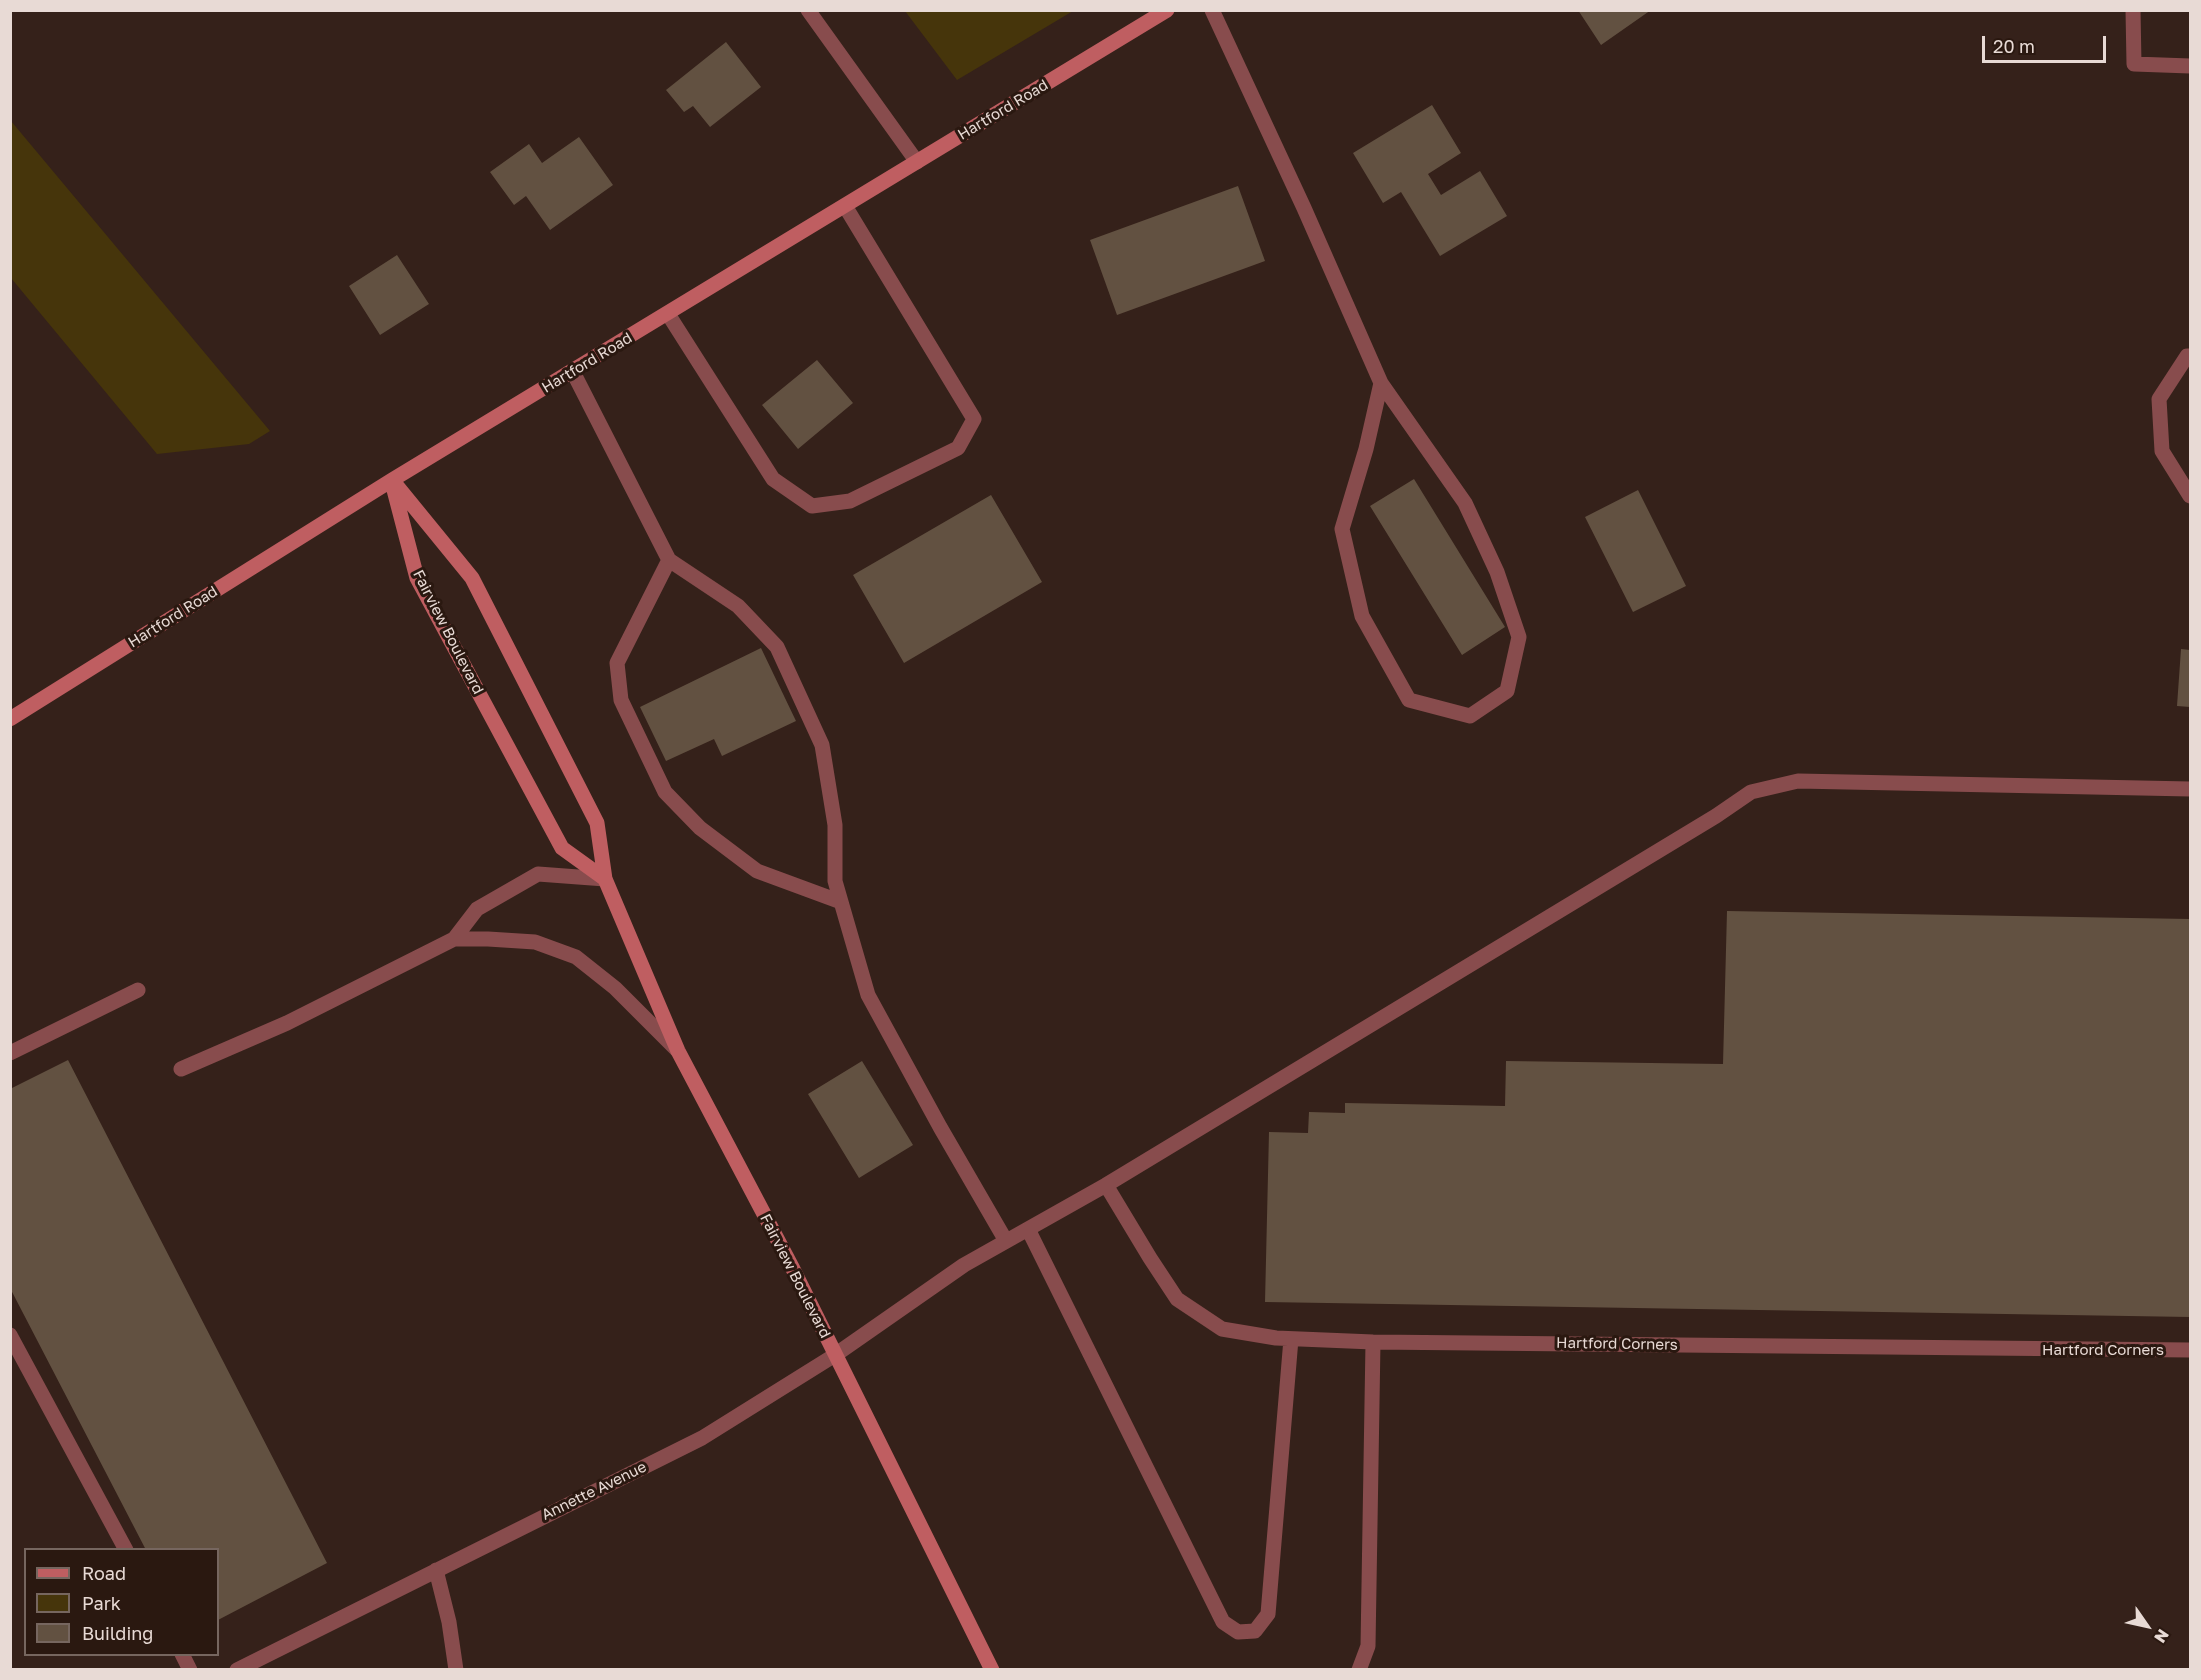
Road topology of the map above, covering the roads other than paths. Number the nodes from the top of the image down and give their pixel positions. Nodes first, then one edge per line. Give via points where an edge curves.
1 (808, 10) edge
2 (1167, 10) edge
3 (1212, 10) edge
4 (2133, 10) edge
5 (2190, 66) edge
6 (917, 162) junction
7 (845, 206) junction
8 (668, 314) junction
9 (2190, 356) edge
10 (573, 372) junction
11 (1381, 383) junction
12 (392, 480) junction
13 (2190, 496) edge
14 (669, 560) junction
15 (10, 719) edge
16 (2190, 789) edge
17 (605, 879) junction
18 (841, 902) junction
19 (454, 939) junction
20 (138, 990) dead end
21 (678, 1051) junction
22 (10, 1053) edge
23 (181, 1069) dead end
24 (1106, 1185) junction
25 (1028, 1229) junction
26 (1006, 1241) junction
27 (10, 1335) edge
28 (1291, 1339) junction
29 (1373, 1342) junction
30 (2190, 1350) edge
31 (836, 1355) junction
32 (125, 1548) edge
33 (436, 1570) junction
34 (183, 1656) edge
35 (190, 1670) edge
36 (237, 1670) edge
37 (456, 1670) edge
38 (992, 1670) edge
39 (1359, 1670) edge

1 - 6 lane
2 - 6 street, Hartford Road
3 - 11 lane
4 - 5 lane via 2134,64
6 - 7 street, Hartford Road
7 - 8 street, Hartford Road
7 - 8 lane via 974,419 958,448 850,501 812,506 773,479
8 - 10 street, Hartford Road
9 - 13 lane via 2160,399 2162,451
10 - 12 street, Hartford Road
10 - 14 lane
11 - 11 lane via 1342,529 1362,616 1410,700 1470,716 1507,691 1519,637 1497,572 1465,503
12 - 15 street, Hartford Road
12 - 17 street, Fairview Boulevard via 472,578 597,823
12 - 17 street, Fairview Boulevard via 417,578 562,848
14 - 18 lane via 738,606 777,647 822,745 835,825 835,881
14 - 18 lane via 617,663 621,700 665,792 700,828 757,871
16 - 24 lane, Annette Avenue via 1798,781 1751,792
17 - 19 lane via 538,873 477,909
17 - 21 street, Fairview Boulevard
18 - 26 lane via 868,995
19 - 21 lane via 535,942 576,957 615,988
19 - 23 lane via 287,1023
20 - 22 lane
21 - 31 street, Fairview Boulevard
24 - 25 lane, Annette Avenue
24 - 28 lane, Hartford Corners via 1177,1299 1222,1329
25 - 26 lane, Annette Avenue
25 - 28 lane via 1223,1622 1238,1632 1255,1631 1268,1614
26 - 31 lane, Annette Avenue via 964,1265
27 - 32 lane
28 - 29 lane, Hartford Corners
29 - 30 lane, Hartford Corners
29 - 39 lane via 1368,1646
31 - 33 lane, Annette Avenue via 702,1437
31 - 38 street, Fairview Boulevard
33 - 36 lane, Annette Avenue
33 - 37 lane
34 - 35 lane

